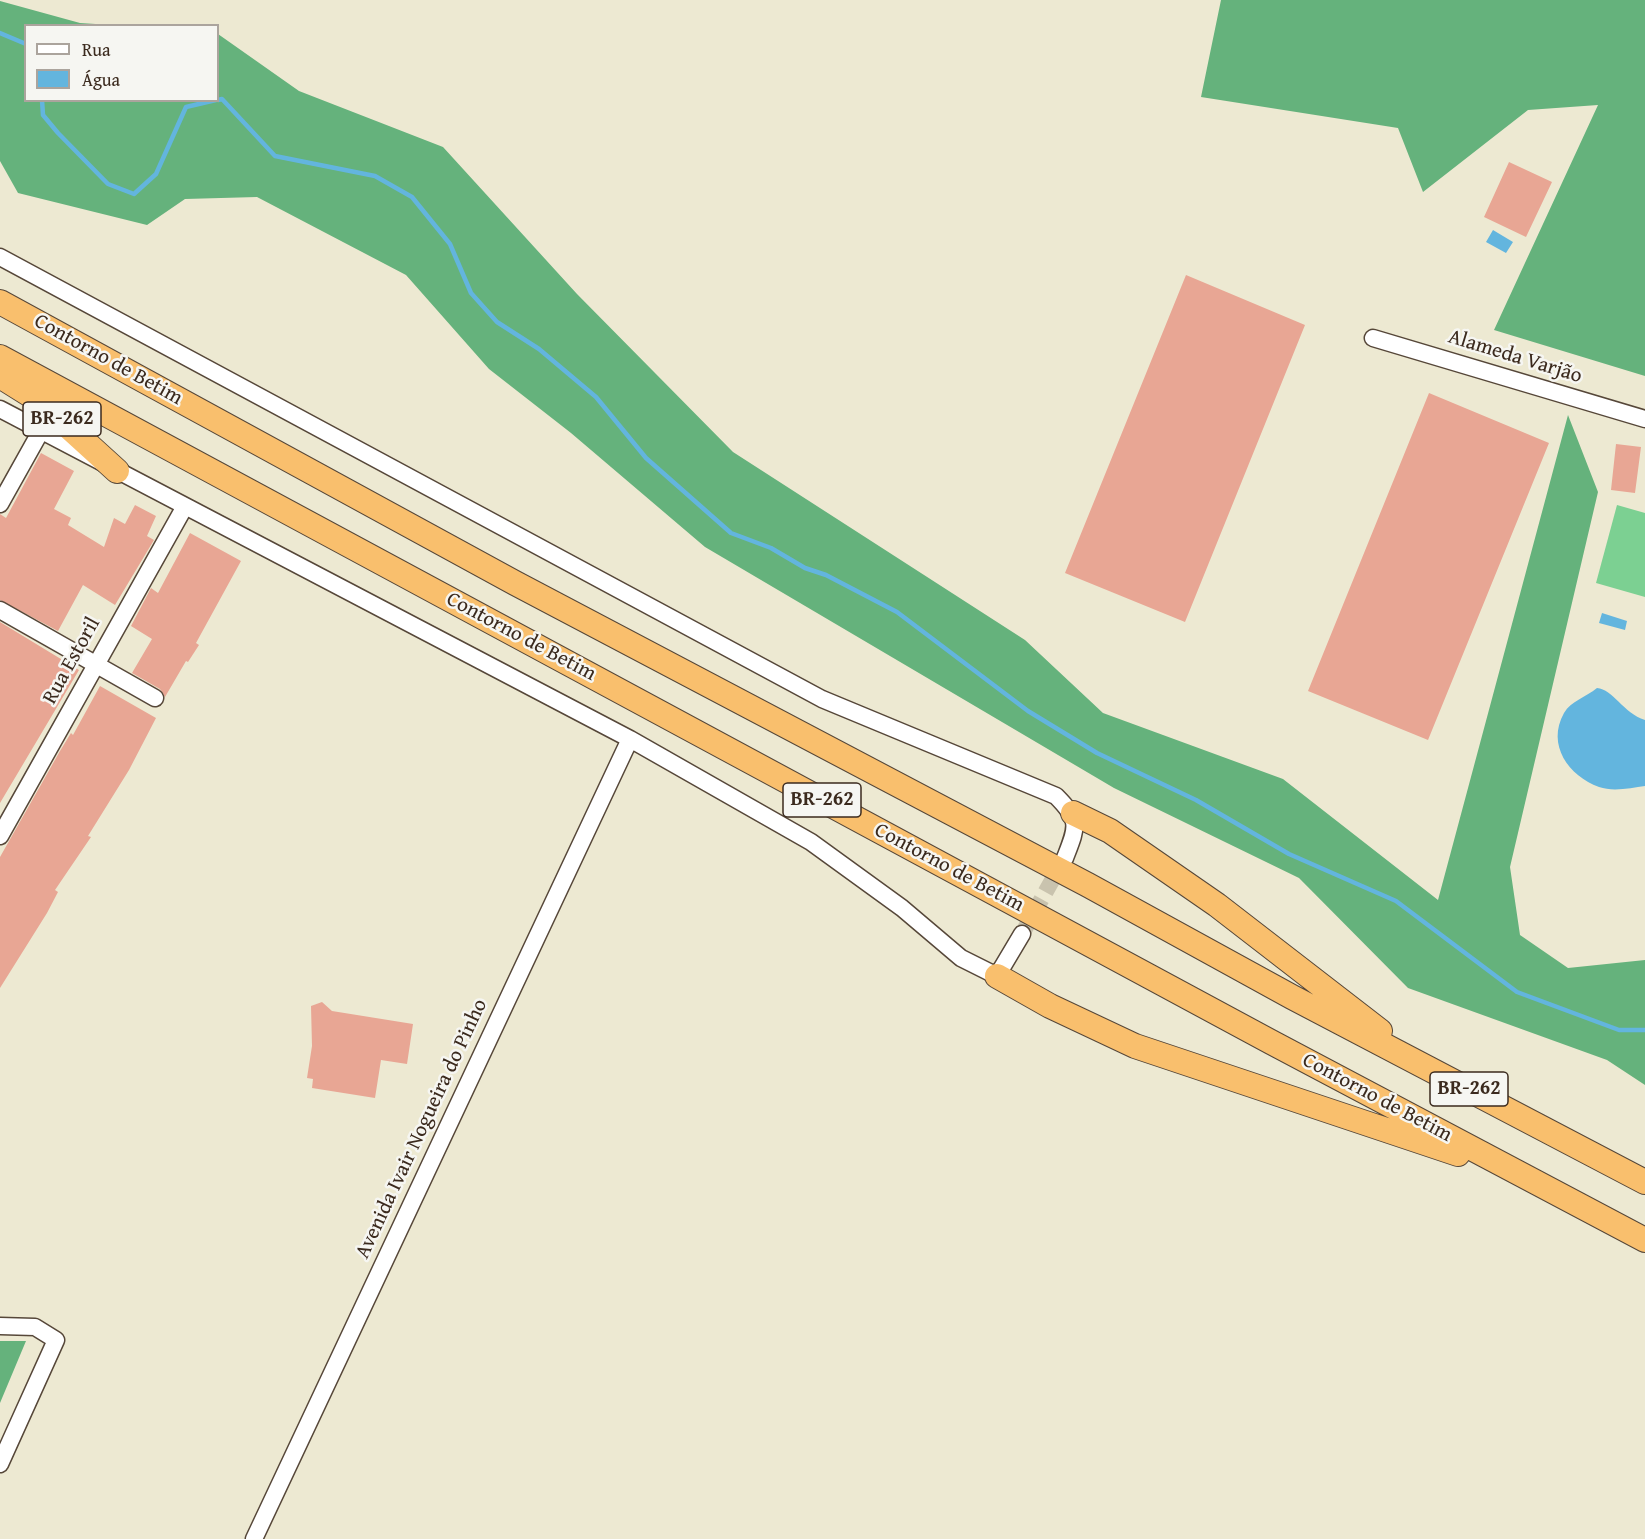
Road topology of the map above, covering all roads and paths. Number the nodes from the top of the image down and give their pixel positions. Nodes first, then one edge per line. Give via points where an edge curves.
1 (0, 257) edge
2 (0, 302) edge
3 (1373, 338) dead end
4 (0, 357) edge
5 (0, 376) edge
6 (0, 409) edge
7 (1645, 419) edge
8 (42, 429) junction
9 (117, 471) junction
10 (0, 504) edge
11 (184, 508) junction
12 (0, 610) edge
13 (96, 664) junction
14 (156, 698) dead end
15 (630, 739) junction
16 (1073, 813) junction
17 (0, 836) edge
18 (1065, 858) tunnel mouth
19 (1022, 934) tunnel mouth
20 (997, 976) junction
21 (1430, 1069) junction
22 (1522, 1175) junction
23 (1645, 1182) edge
24 (1645, 1240) edge
25 (0, 1326) edge
26 (0, 1464) edge
27 (254, 1539) edge

1 - 16 street, Contorno de Betim via 822,699 1056,796
2 - 21 highway, Contorno de Betim / BR-262 via 515,583
3 - 7 street, Alameda Varjão
4 - 22 highway, Contorno de Betim / BR-262
5 - 9 highway, BR-262 via 40,401
6 - 8 street
8 - 9 street
8 - 10 street
9 - 11 street
11 - 13 street, Rua Estoril
11 - 15 street
12 - 13 street
13 - 14 street
13 - 17 street, Rua Estoril
15 - 20 street via 811,842 902,908 961,958
15 - 27 street, Avenida Ivair Nogueira do Pinho
16 - 18 street via 1076,830
16 - 21 highway via 1110,831 1217,905
19 - 20 street
20 - 22 highway via 1135,1046
21 - 23 highway, Contorno de Betim / BR-262
22 - 24 highway, Contorno de Betim / BR-262
25 - 26 street via 35,1327 56,1340

